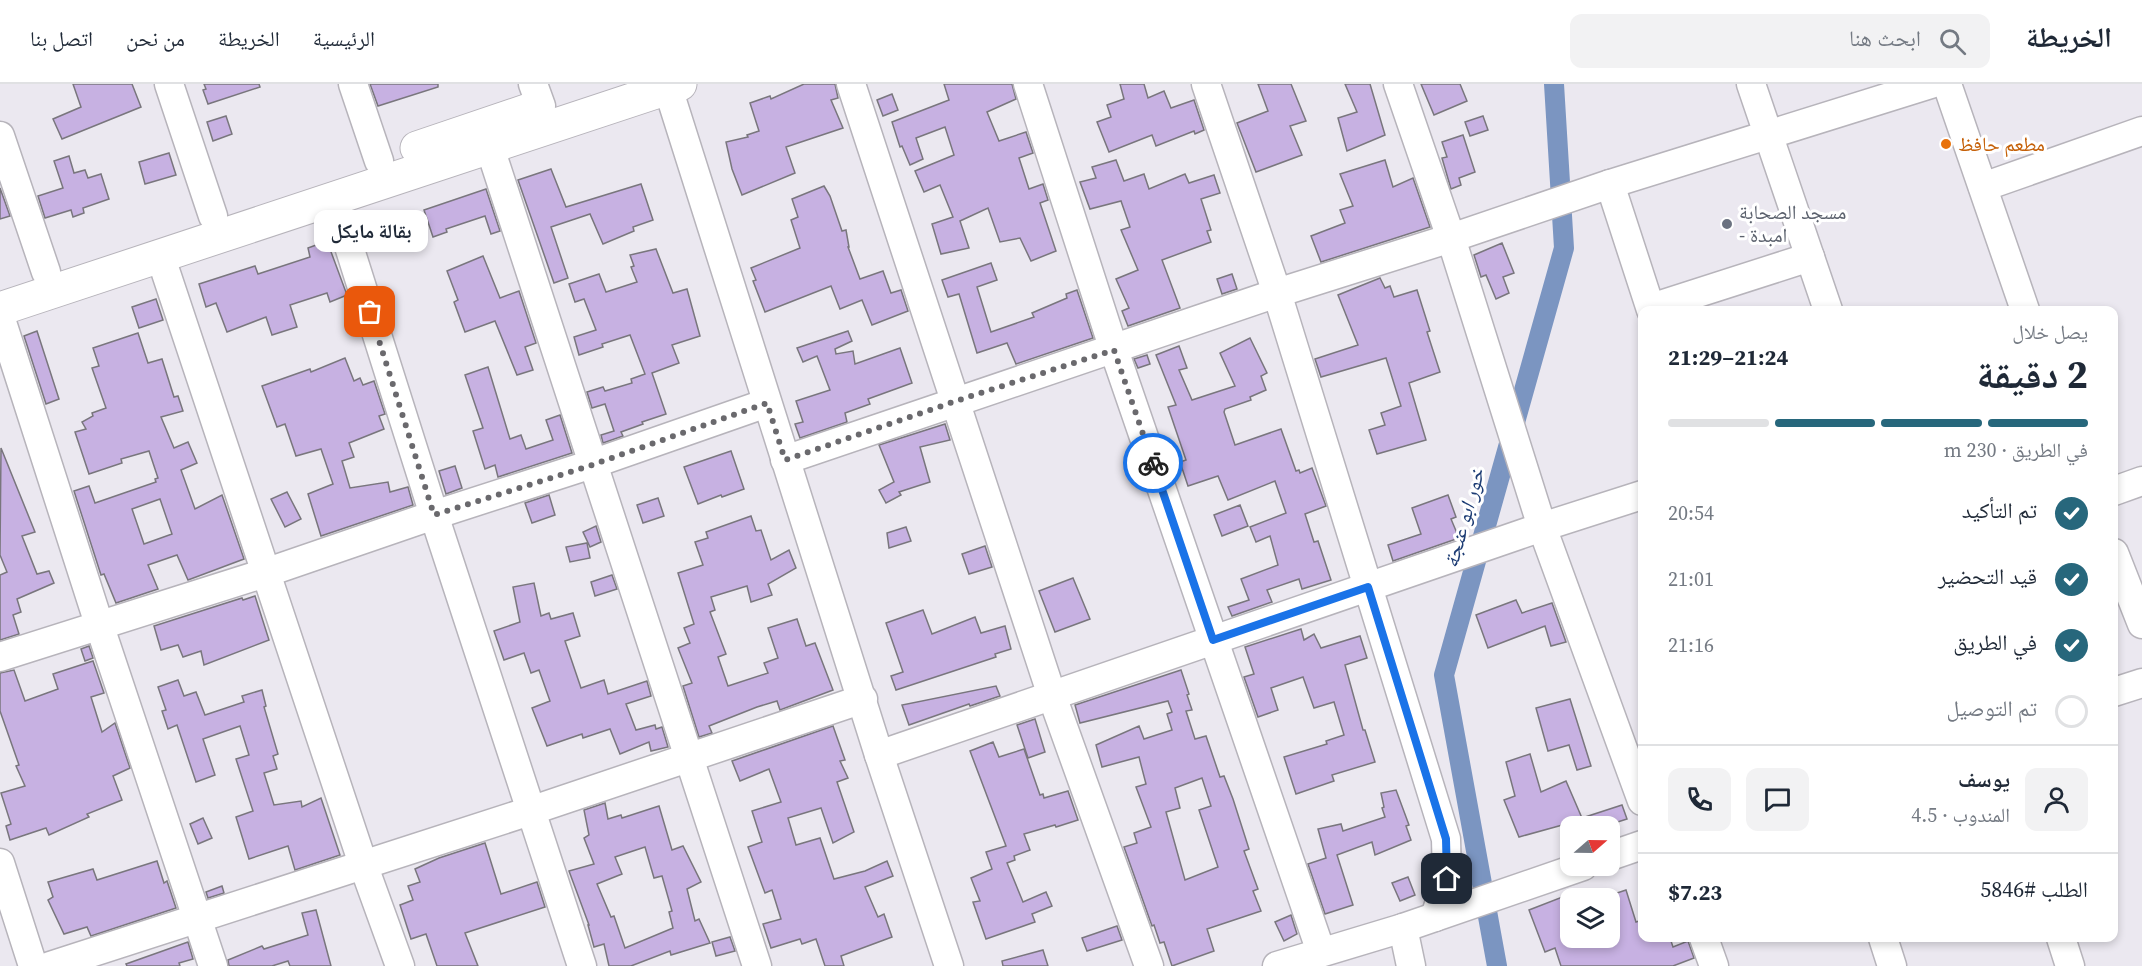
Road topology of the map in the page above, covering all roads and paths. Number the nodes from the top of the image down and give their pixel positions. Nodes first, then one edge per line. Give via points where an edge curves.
1 (169, 84) edge
2 (353, 84) edge
3 (608, 84) edge
4 (851, 84) edge
5 (1028, 84) edge
6 (1206, 84) edge
7 (1398, 84) edge
8 (1751, 84) edge
9 (1931, 84) edge
10 (1947, 84) edge
11 (674, 86) edge
12 (537, 95) edge
13 (2142, 131) edge
14 (1768, 135) junction
15 (0, 136) edge
16 (490, 148) junction
17 (379, 161) junction
18 (1610, 184) junction
19 (1983, 187) junction
20 (334, 199) junction
21 (213, 216) junction
22 (1451, 238) junction
23 (160, 255) junction
24 (1810, 256) junction
25 (46, 272) junction
26 (0, 287) edge
27 (1277, 293) junction
28 (1650, 306) edge
29 (1660, 306) edge
30 (1827, 306) edge
31 (2024, 306) edge
32 (0, 309) edge
33 (0, 316) edge
34 (1114, 350) junction
35 (956, 401) junction
36 (767, 403) junction
37 (785, 460) junction
38 (592, 465) junction
39 (2142, 481) edge
40 (2118, 490) edge
41 (1638, 496) edge
42 (434, 515) junction
43 (1542, 527) junction
44 (2118, 563) edge
45 (265, 573) junction
46 (1368, 587) junction
47 (99, 624) junction
48 (2142, 624) edge
49 (1213, 640) junction
50 (0, 657) edge
51 (2142, 683) edge
52 (2118, 691) edge
53 (1052, 696) junction
54 (862, 699) junction
55 (879, 755) junction
56 (688, 757) junction
57 (1638, 790) edge
58 (530, 811) junction
59 (1638, 846) edge
60 (1620, 852) edge
61 (0, 863) edge
62 (363, 864) junction
63 (1560, 874) edge
64 (1440, 915) junction
65 (197, 920) junction
66 (1403, 928) junction
67 (1705, 942) edge
68 (1884, 942) edge
69 (2062, 942) edge
70 (1321, 952) junction
71 (33, 966) edge
72 (50, 966) edge
73 (213, 966) edge
74 (400, 966) edge
75 (582, 966) edge
76 (757, 966) edge
77 (949, 966) edge
78 (1149, 966) edge
79 (1277, 966) edge
80 (1411, 966) edge
81 (1714, 966) edge
82 (1892, 966) edge
83 (2070, 966) edge

1 - 21 street
2 - 17 street
3 - 12 main road
4 - 35 street
5 - 34 street
6 - 27 street
7 - 22 street
8 - 14 street
9 - 14 street
10 - 19 street
11 - 16 main road
11 - 36 street
12 - 17 main road
13 - 19 street
14 - 18 street
14 - 24 street
15 - 25 street
16 - 20 main road
16 - 38 street
17 - 21 main road
18 - 22 street
18 - 28 street
19 - 31 street
20 - 23 main road
20 - 42 street
21 - 25 main road
22 - 27 street
22 - 43 street
23 - 32 main road
23 - 45 street
24 - 29 street
24 - 30 street
25 - 26 main road
27 - 34 street
27 - 46 street
33 - 47 street
34 - 35 street
34 - 49 street
35 - 37 street
35 - 53 street
36 - 37 street
36 - 38 street
37 - 54 street
38 - 42 street
38 - 56 street
39 - 40 street
41 - 43 street
42 - 45 street
42 - 58 street
43 - 46 street
43 - 57 street
44 - 48 street
45 - 47 street
45 - 62 street
46 - 49 street
46 - 64 street via 1446,839 1447,879
47 - 50 street
47 - 65 street
49 - 53 street
49 - 70 street
51 - 52 street
53 - 55 street
53 - 78 street
54 - 55 street
54 - 56 street
55 - 77 street
56 - 58 street
56 - 76 street
58 - 62 street
58 - 75 street
59 - 60 street
61 - 71 street
62 - 65 street
62 - 74 street
63 - 64 street
64 - 66 street
65 - 72 street
65 - 73 street
66 - 70 street
66 - 80 street
67 - 81 street
68 - 82 street
69 - 83 street
70 - 79 street

